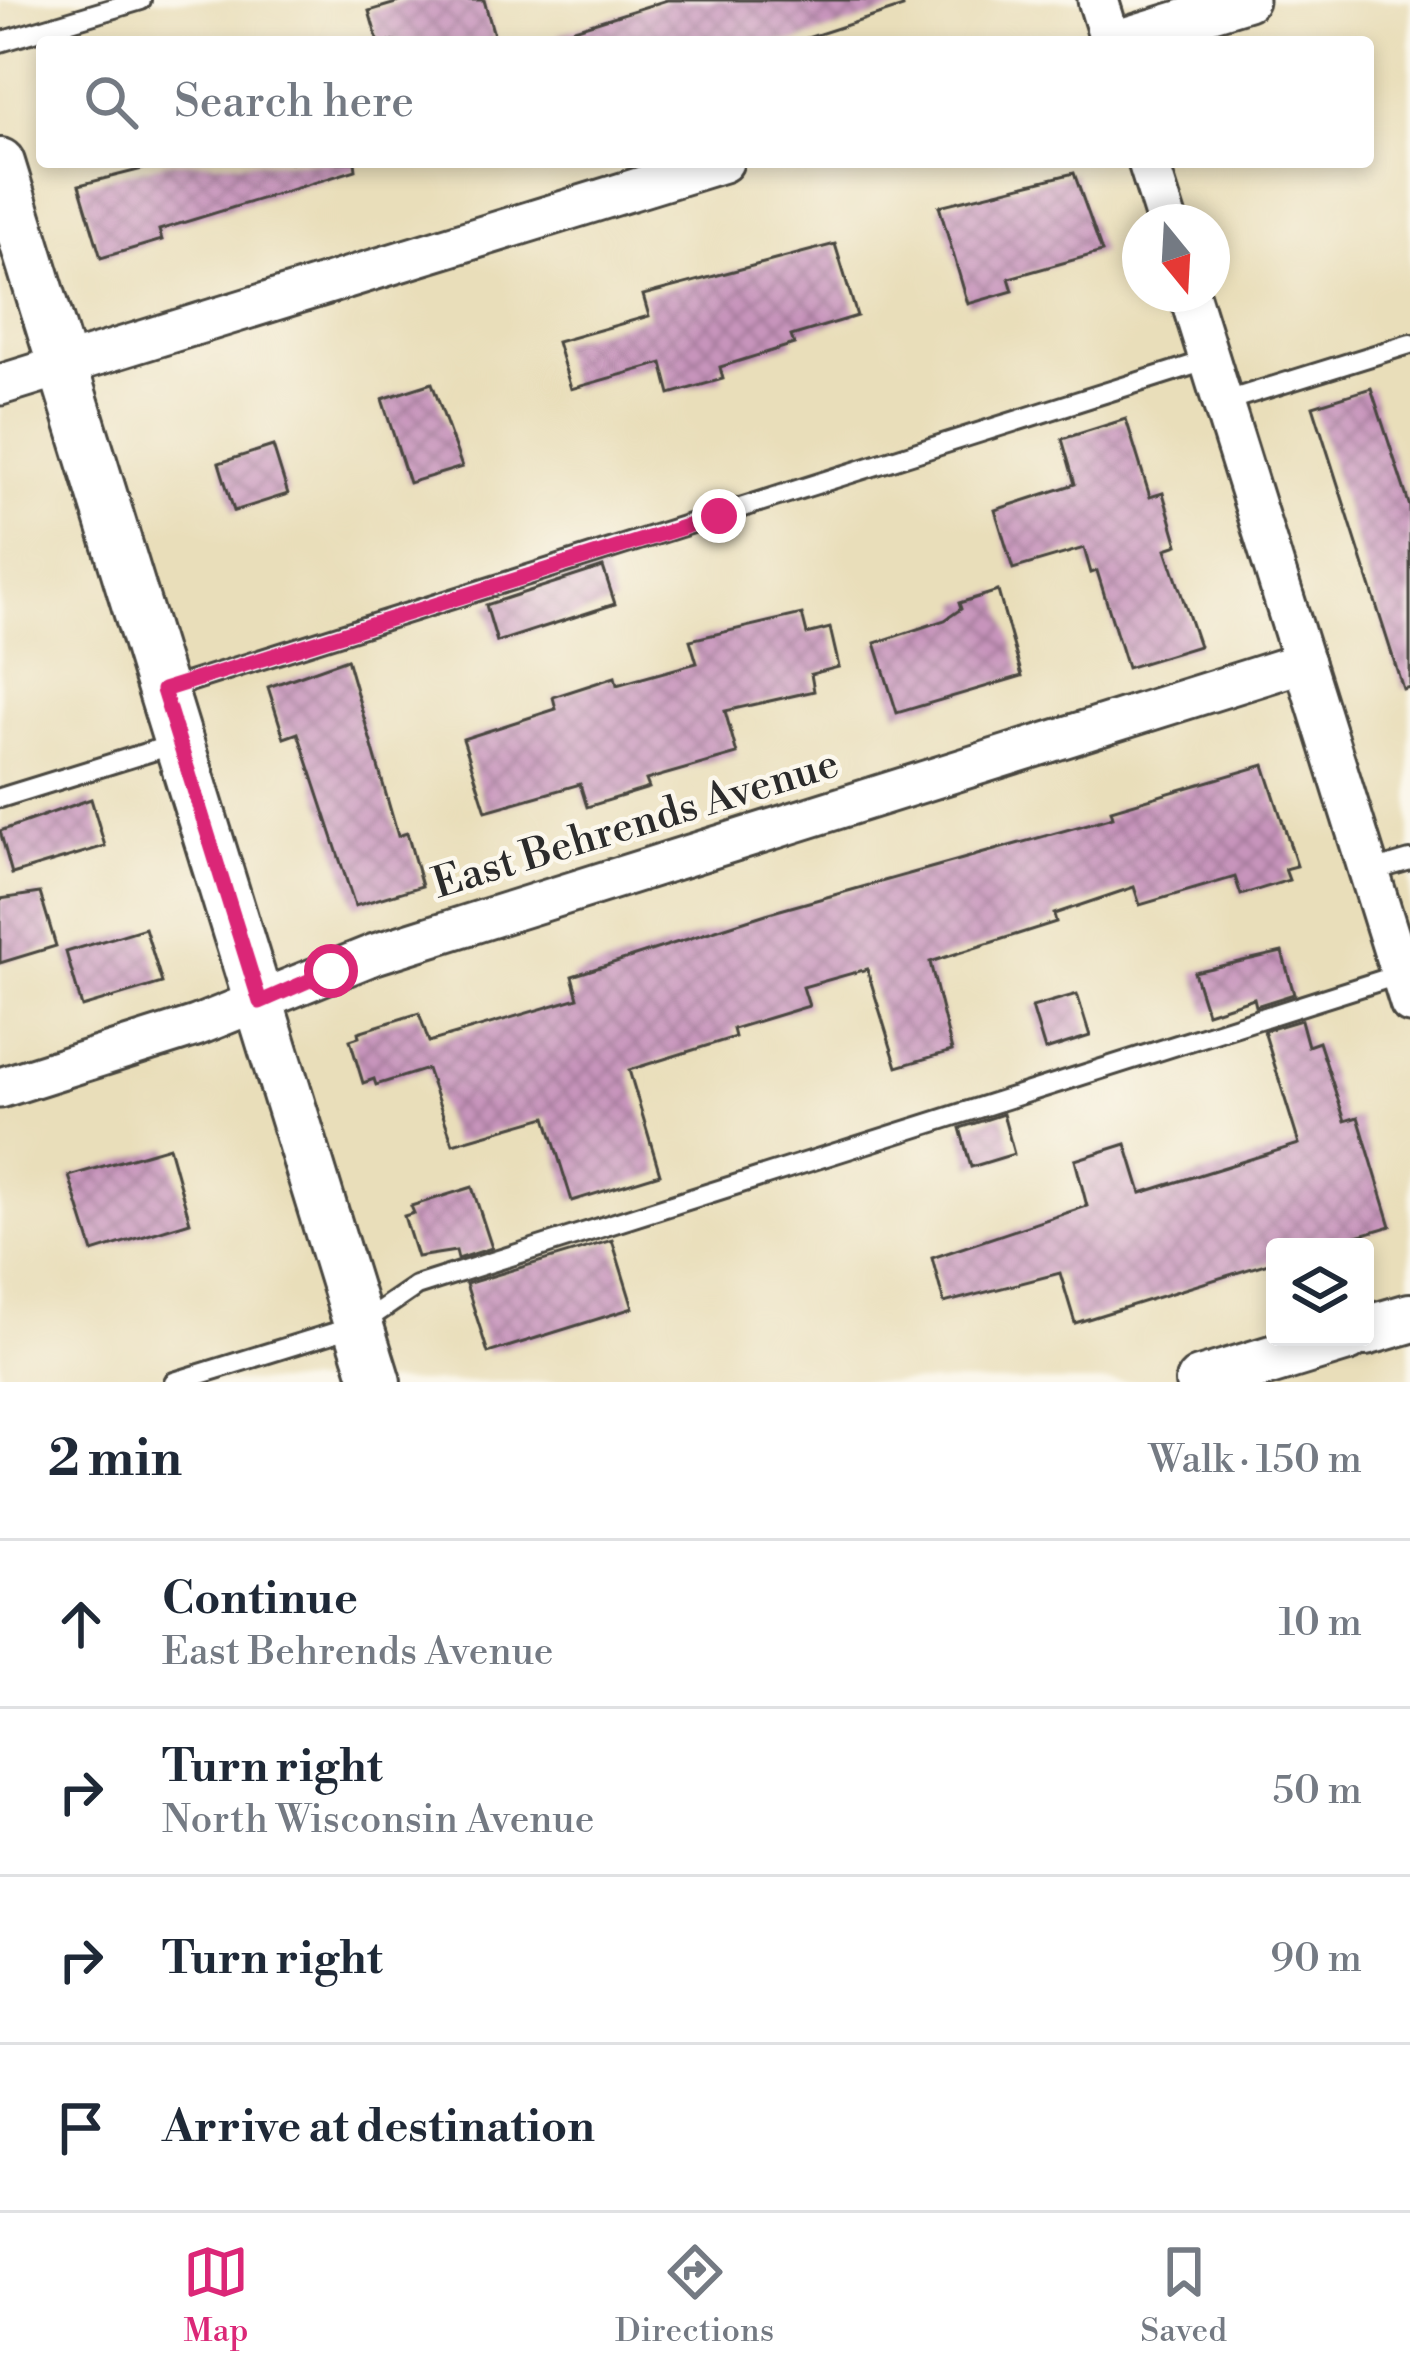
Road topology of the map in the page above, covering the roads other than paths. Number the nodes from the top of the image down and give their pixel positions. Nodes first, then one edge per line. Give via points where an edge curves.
1 (140, 0) edge
2 (1098, 0) edge
3 (1248, 0) edge
4 (1109, 36) edge
5 (1131, 36) edge
6 (0, 42) edge
7 (0, 163) edge
8 (704, 168) edge
9 (1150, 168) edge
10 (1161, 204) edge
11 (1194, 312) edge
12 (1410, 344) edge
13 (1209, 360) junction
14 (63, 366) junction
15 (0, 386) edge
16 (1222, 402) junction
17 (1304, 662) junction
18 (163, 690) junction
19 (179, 742) junction
20 (0, 798) edge
21 (1410, 860) edge
22 (1369, 872) junction
23 (1403, 967) edge
24 (260, 1002) junction
25 (0, 1088) edge
26 (1410, 1318) edge
27 (359, 1325) junction
28 (1374, 1328) edge
29 (1318, 1346) edge
30 (174, 1382) edge
31 (376, 1382) edge
32 (1200, 1382) edge

1 - 6 lane
2 - 4 street
3 - 5 street
7 - 14 street
8 - 14 street
9 - 10 street
11 - 13 street
12 - 16 lane
13 - 16 street
13 - 18 lane
14 - 15 street
14 - 18 street
16 - 17 street
17 - 22 street
17 - 24 street, East Behrends Avenue via 375,954
18 - 19 street
19 - 20 lane
19 - 24 street
21 - 22 lane
22 - 23 street
23 - 27 lane via 416,1286
24 - 25 street, East Behrends Avenue
24 - 27 street
26 - 28 street
27 - 30 lane
27 - 31 street
29 - 32 street

